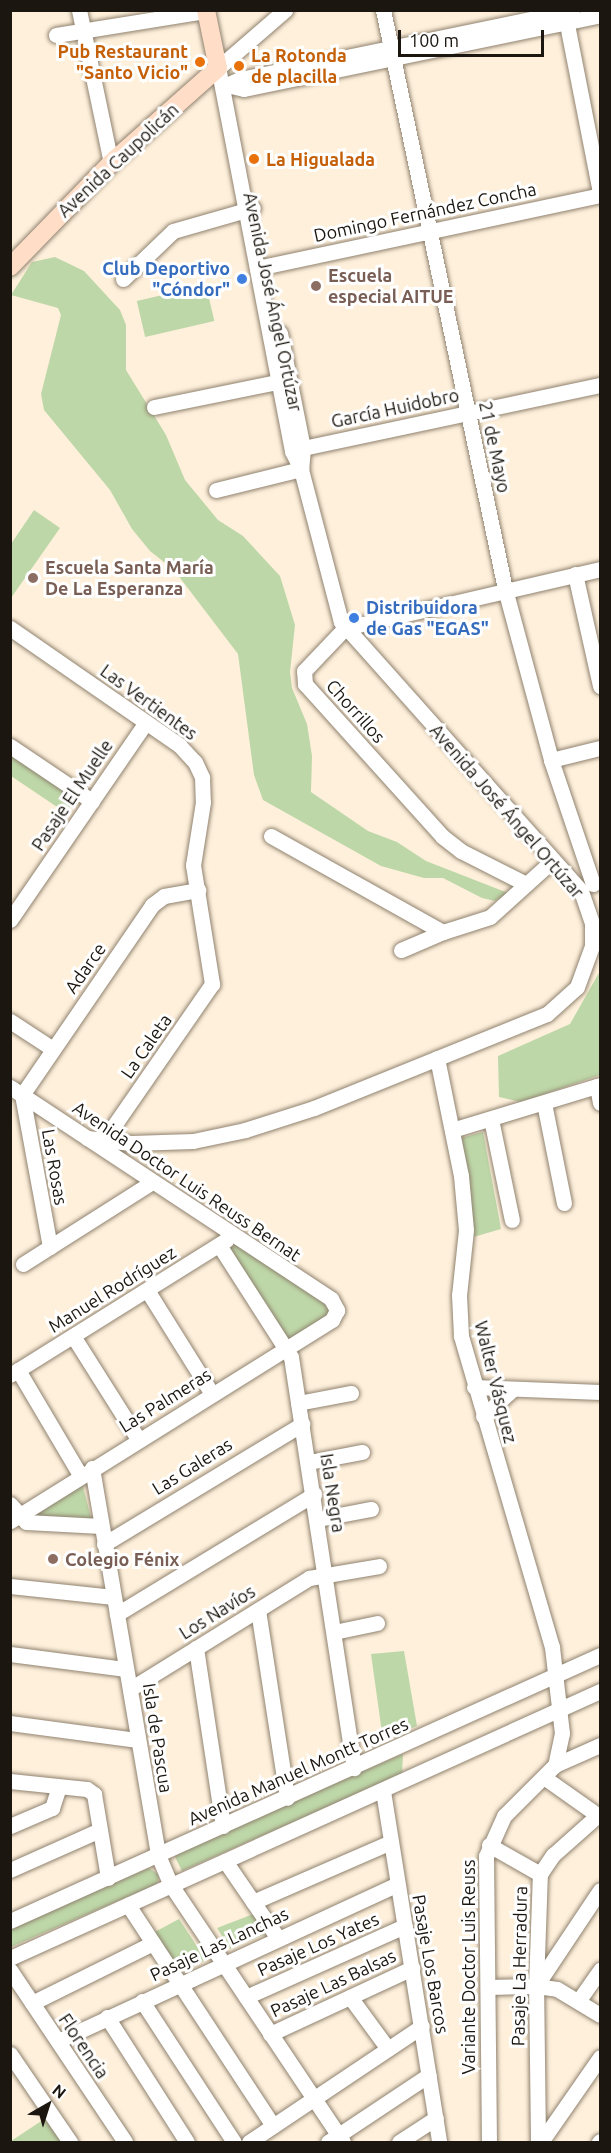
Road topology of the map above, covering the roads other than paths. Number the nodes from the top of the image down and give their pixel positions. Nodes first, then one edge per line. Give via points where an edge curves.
1 (79, 10) edge
2 (285, 10) edge
3 (383, 10) edge
4 (206, 11) edge
5 (567, 14) edge
6 (600, 15) edge
7 (83, 30) junction
8 (56, 35) dead end
9 (392, 53) junction
10 (218, 68) junction
11 (223, 86) junction
12 (111, 163) junction
13 (600, 194) edge
14 (249, 209) junction
15 (430, 232) junction
16 (10, 267) edge
17 (262, 267) junction
18 (123, 279) dead end
19 (284, 381) junction
20 (600, 385) edge
21 (154, 407) dead end
22 (468, 413) junction
23 (303, 448) junction
24 (301, 469) junction
25 (216, 490) dead end
26 (600, 569) edge
27 (575, 574) junction
28 (505, 589) junction
29 (10, 628) edge
30 (345, 628) junction
31 (600, 686) edge
32 (146, 722) junction
33 (10, 746) edge
34 (600, 748) edge
35 (551, 760) junction
36 (92, 801) junction
37 (271, 836) dead end
38 (553, 860) junction
39 (524, 884) junction
40 (593, 885) dead end
41 (198, 890) junction
42 (10, 920) edge
43 (443, 932) junction
44 (401, 950) dead end
45 (212, 984) joint
46 (10, 1021) edge
47 (53, 1049) junction
48 (437, 1058) junction
49 (599, 1086) edge
50 (16, 1091) edge
51 (544, 1103) junction
52 (600, 1103) edge
53 (491, 1119) junction
54 (111, 1130) dead end
55 (452, 1130) junction
56 (87, 1138) junction
57 (152, 1182) junction
58 (564, 1203) dead end
59 (512, 1220) dead end
60 (234, 1236) junction
61 (219, 1245) junction
62 (50, 1247) junction
63 (23, 1264) dead end
64 (147, 1290) junction
65 (338, 1310) joint
66 (73, 1336) junction
67 (287, 1347) junction
68 (14, 1372) edge
69 (474, 1388) junction
70 (512, 1390) junction
71 (600, 1392) edge
72 (351, 1393) dead end
73 (212, 1394) junction
74 (298, 1403) junction
75 (483, 1416) junction
76 (302, 1424) junction
77 (138, 1439) junction
78 (362, 1452) dead end
79 (309, 1462) junction
80 (86, 1472) junction
81 (314, 1494) junction
82 (371, 1509) dead end
83 (13, 1513) edge
84 (318, 1520) junction
85 (101, 1526) junction
86 (104, 1544) junction
87 (379, 1566) dead end
88 (327, 1576) junction
89 (10, 1586) edge
90 (113, 1598) junction
91 (258, 1610) junction
92 (117, 1614) junction
93 (377, 1623) dead end
94 (334, 1632) junction
95 (196, 1648) junction
96 (10, 1654) edge
97 (600, 1655) edge
98 (126, 1669) junction
99 (557, 1675) junction
100 (130, 1689) junction
101 (600, 1691) edge
102 (560, 1710) junction
103 (10, 1723) edge
104 (138, 1740) junction
105 (600, 1745) edge
106 (555, 1765) junction
107 (354, 1768) junction
108 (545, 1778) junction
109 (10, 1781) edge
110 (59, 1787) junction
111 (383, 1791) junction
112 (286, 1798) junction
113 (599, 1816) edge
114 (10, 1826) edge
115 (223, 1827) junction
116 (100, 1830) junction
117 (391, 1842) junction
118 (489, 1845) junction
119 (158, 1856) junction
120 (225, 1861) junction
121 (10, 1870) edge
122 (540, 1874) junction
123 (108, 1878) junction
124 (398, 1884) junction
125 (171, 1885) junction
126 (600, 1890) edge
127 (253, 1902) junction
128 (128, 1905) junction
129 (10, 1921) edge
130 (405, 1926) junction
131 (278, 1938) junction
132 (153, 1943) junction
133 (10, 1958) edge
134 (223, 1963) junction
135 (412, 1968) junction
136 (10, 1970) edge
137 (600, 1970) edge
138 (181, 1982) junction
139 (536, 1986) junction
140 (488, 1987) junction
141 (246, 1997) junction
142 (350, 1997) junction
143 (579, 2000) junction
144 (142, 2001) junction
145 (32, 2003) junction
146 (600, 2015) edge
147 (107, 2017) junction
148 (422, 2026) junction
149 (270, 2034) junction
150 (58, 2041) junction
151 (388, 2049) junction
152 (10, 2054) edge
153 (600, 2057) edge
154 (429, 2075) junction
155 (314, 2099) junction
156 (436, 2118) junction
157 (273, 2126) junction
158 (337, 2140) edge
159 (69, 2142) edge
160 (125, 2142) edge
161 (187, 2142) edge
162 (234, 2142) edge
163 (249, 2142) edge
164 (399, 2142) edge
165 (439, 2142) edge
166 (489, 2142) edge
167 (539, 2142) edge

1 - 7 street
2 - 10 street, Avenida Caupolicán
3 - 9 street, 21 de Mayo
4 - 7 street
4 - 10 main road, Avenida José Ángel Ortúzar
5 - 6 street
5 - 9 street
5 - 13 street
7 - 8 street
7 - 12 street
9 - 11 street via 240,79
9 - 15 street, 21 de Mayo
10 - 11 street, Avenida José Ángel Ortúzar
10 - 12 main road, Avenida Caupolicán
11 - 14 street, Avenida José Ángel Ortúzar
12 - 16 main road, Avenida Caupolicán
13 - 15 street, Domingo Fernández Concha
14 - 17 street, Avenida José Ángel Ortúzar
14 - 18 street via 173,231
15 - 17 street, Domingo Fernández Concha
15 - 22 street, 21 de Mayo
17 - 19 street, Avenida José Ángel Ortúzar
19 - 21 street
19 - 23 street, Avenida José Ángel Ortúzar
19 - 24 street, Avenida José Ángel Ortúzar via 292,451
20 - 22 street, García Huidobro
22 - 23 street, García Huidobro
22 - 28 street, 21 de Mayo
23 - 24 street, Avenida José Ángel Ortúzar
24 - 25 street
24 - 30 street, Avenida José Ángel Ortúzar via 328,584
26 - 27 street
27 - 28 street
27 - 31 street
28 - 30 street
28 - 35 street, 21 de Mayo
29 - 32 street, Las Vertientes
30 - 38 street, Avenida José Ángel Ortúzar
30 - 39 street, Chorrillos via 307,666 305,684 442,836 461,851
32 - 36 street, Pasaje El Muelle
32 - 41 street, Las Vertientes via 185,750 202,777 203,802 192,857
33 - 36 street
34 - 35 street
35 - 40 street, 21 de Mayo
36 - 42 street, Pasaje El Muelle
37 - 43 street
38 - 39 street
38 - 48 street, Avenida José Ángel Ortúzar via 581,891 590,912 592,946 582,979 547,1014
39 - 43 street via 485,920
41 - 45 street, Las Vertientes
41 - 47 street, Adarce via 156,901
43 - 44 street
45 - 54 street, La Caleta
46 - 47 street
47 - 50 street, Adarce
48 - 55 street, Walter Vásquez
48 - 56 street, Avenida José Ángel Ortúzar via 314,1108 228,1134 153,1144
49 - 51 street
49 - 52 street
50 - 56 street, Avenida Doctor Luis Reuss Bernat
50 - 62 street, Las Rosas
51 - 53 street
51 - 58 street
53 - 55 street
53 - 59 street
55 - 69 street, Walter Vásquez via 466,1230 459,1326
56 - 57 street, Avenida Doctor Luis Reuss Bernat
57 - 60 street, Avenida Doctor Luis Reuss Bernat
57 - 62 street
60 - 61 street, Manuel Rodríguez
60 - 65 street, Avenida Doctor Luis Reuss Bernat via 331,1299
61 - 64 street, Manuel Rodríguez
61 - 67 street, Isla Negra
62 - 63 street
64 - 66 street, Manuel Rodríguez
64 - 73 street
65 - 67 street, Las Palmeras via 332,1320
66 - 68 street, Manuel Rodríguez
66 - 77 street
67 - 73 street, Las Palmeras
67 - 74 street, Isla Negra
68 - 80 street, Isla de Pascua
69 - 70 street
69 - 75 street, Walter Vásquez
70 - 71 street
70 - 75 street
72 - 74 street
73 - 77 street, Las Palmeras
74 - 76 street, Isla Negra
75 - 99 street, Walter Vásquez
76 - 79 street, Isla Negra
76 - 86 street, Las Galeras
77 - 80 street, Las Palmeras
78 - 79 street
79 - 81 street, Isla Negra
80 - 83 street, Las Palmeras
80 - 85 street, Isla de Pascua
81 - 84 street, Isla Negra
81 - 92 street
82 - 84 street
83 - 85 street via 26,1522
84 - 88 street, Isla Negra
85 - 86 street, Isla de Pascua
86 - 90 street, Isla de Pascua
87 - 88 street, Los Navíos
88 - 91 street, Los Navíos via 309,1578
88 - 94 street, Isla Negra
89 - 90 street
90 - 92 street, Isla de Pascua
91 - 95 street, Los Navíos
91 - 112 street
92 - 98 street, Isla de Pascua
93 - 94 street
94 - 107 street, Isla Negra
95 - 100 street, Los Navíos
95 - 115 street
96 - 98 street
97 - 99 street, Avenida Manuel Montt Torres
98 - 100 street, Isla de Pascua
99 - 102 street, Walter Vásquez
99 - 107 street, Avenida Manuel Montt Torres
100 - 104 street, Isla de Pascua
101 - 102 street
102 - 106 street, Variante Doctor Luis Reuss via 562,1732
102 - 111 street
103 - 104 street
104 - 119 street, Isla de Pascua
105 - 106 street
106 - 108 street, Variante Doctor Luis Reuss
107 - 112 street, Avenida Manuel Montt Torres
108 - 113 street
108 - 118 street, Variante Doctor Luis Reuss via 504,1816
109 - 110 street
110 - 114 street via 52,1808
110 - 116 street via 94,1794
111 - 117 street, Pasaje Los Barcos
111 - 120 street
112 - 115 street, Avenida Manuel Montt Torres
113 - 122 street, Pasaje La Herradura via 553,1855
115 - 119 street, Avenida Manuel Montt Torres
116 - 121 street
116 - 123 street
117 - 124 street, Pasaje Los Barcos
117 - 127 street
118 - 122 street
118 - 140 street, Variante Doctor Luis Reuss
119 - 123 street, Avenida Manuel Montt Torres
119 - 125 street, Isla de Pascua
120 - 125 street
120 - 127 street
122 - 139 street, Pasaje La Herradura
123 - 129 street, Avenida Manuel Montt Torres
124 - 130 street, Pasaje Los Barcos
124 - 131 street, Pasaje Las Lanchas
125 - 128 street
125 - 134 street, Isla de Pascua
126 - 139 street
127 - 131 street
128 - 132 street
128 - 133 street
130 - 135 street, Pasaje Los Barcos
130 - 141 street, Pasaje Los Yates
131 - 134 street, Pasaje Las Lanchas
132 - 138 street
132 - 145 street
134 - 138 street, Pasaje Las Lanchas
134 - 141 street, Isla de Pascua
135 - 142 street, Pasaje Las Balsas
135 - 148 street, Pasaje Los Barcos
136 - 145 street, Florencia
137 - 143 street
138 - 144 street, Pasaje Las Lanchas
138 - 157 street
139 - 140 street
139 - 143 street
139 - 167 street, Pasaje La Herradura
140 - 166 street, Variante Doctor Luis Reuss
141 - 149 street, Isla de Pascua
142 - 149 street, Pasaje Las Balsas
142 - 151 street
143 - 146 street
144 - 147 street, Pasaje Las Lanchas
144 - 162 street
145 - 150 street, Florencia
147 - 150 street, Pasaje Las Lanchas
147 - 161 street
148 - 151 street
148 - 154 street, Pasaje Los Barcos
149 - 155 street, Isla de Pascua
150 - 160 street, Florencia
151 - 155 street
152 - 159 street
153 - 167 street
154 - 156 street, Pasaje Los Barcos
154 - 158 street
155 - 157 street
155 - 158 street, Isla de Pascua
156 - 164 street
156 - 165 street, Pasaje Los Barcos
157 - 163 street

